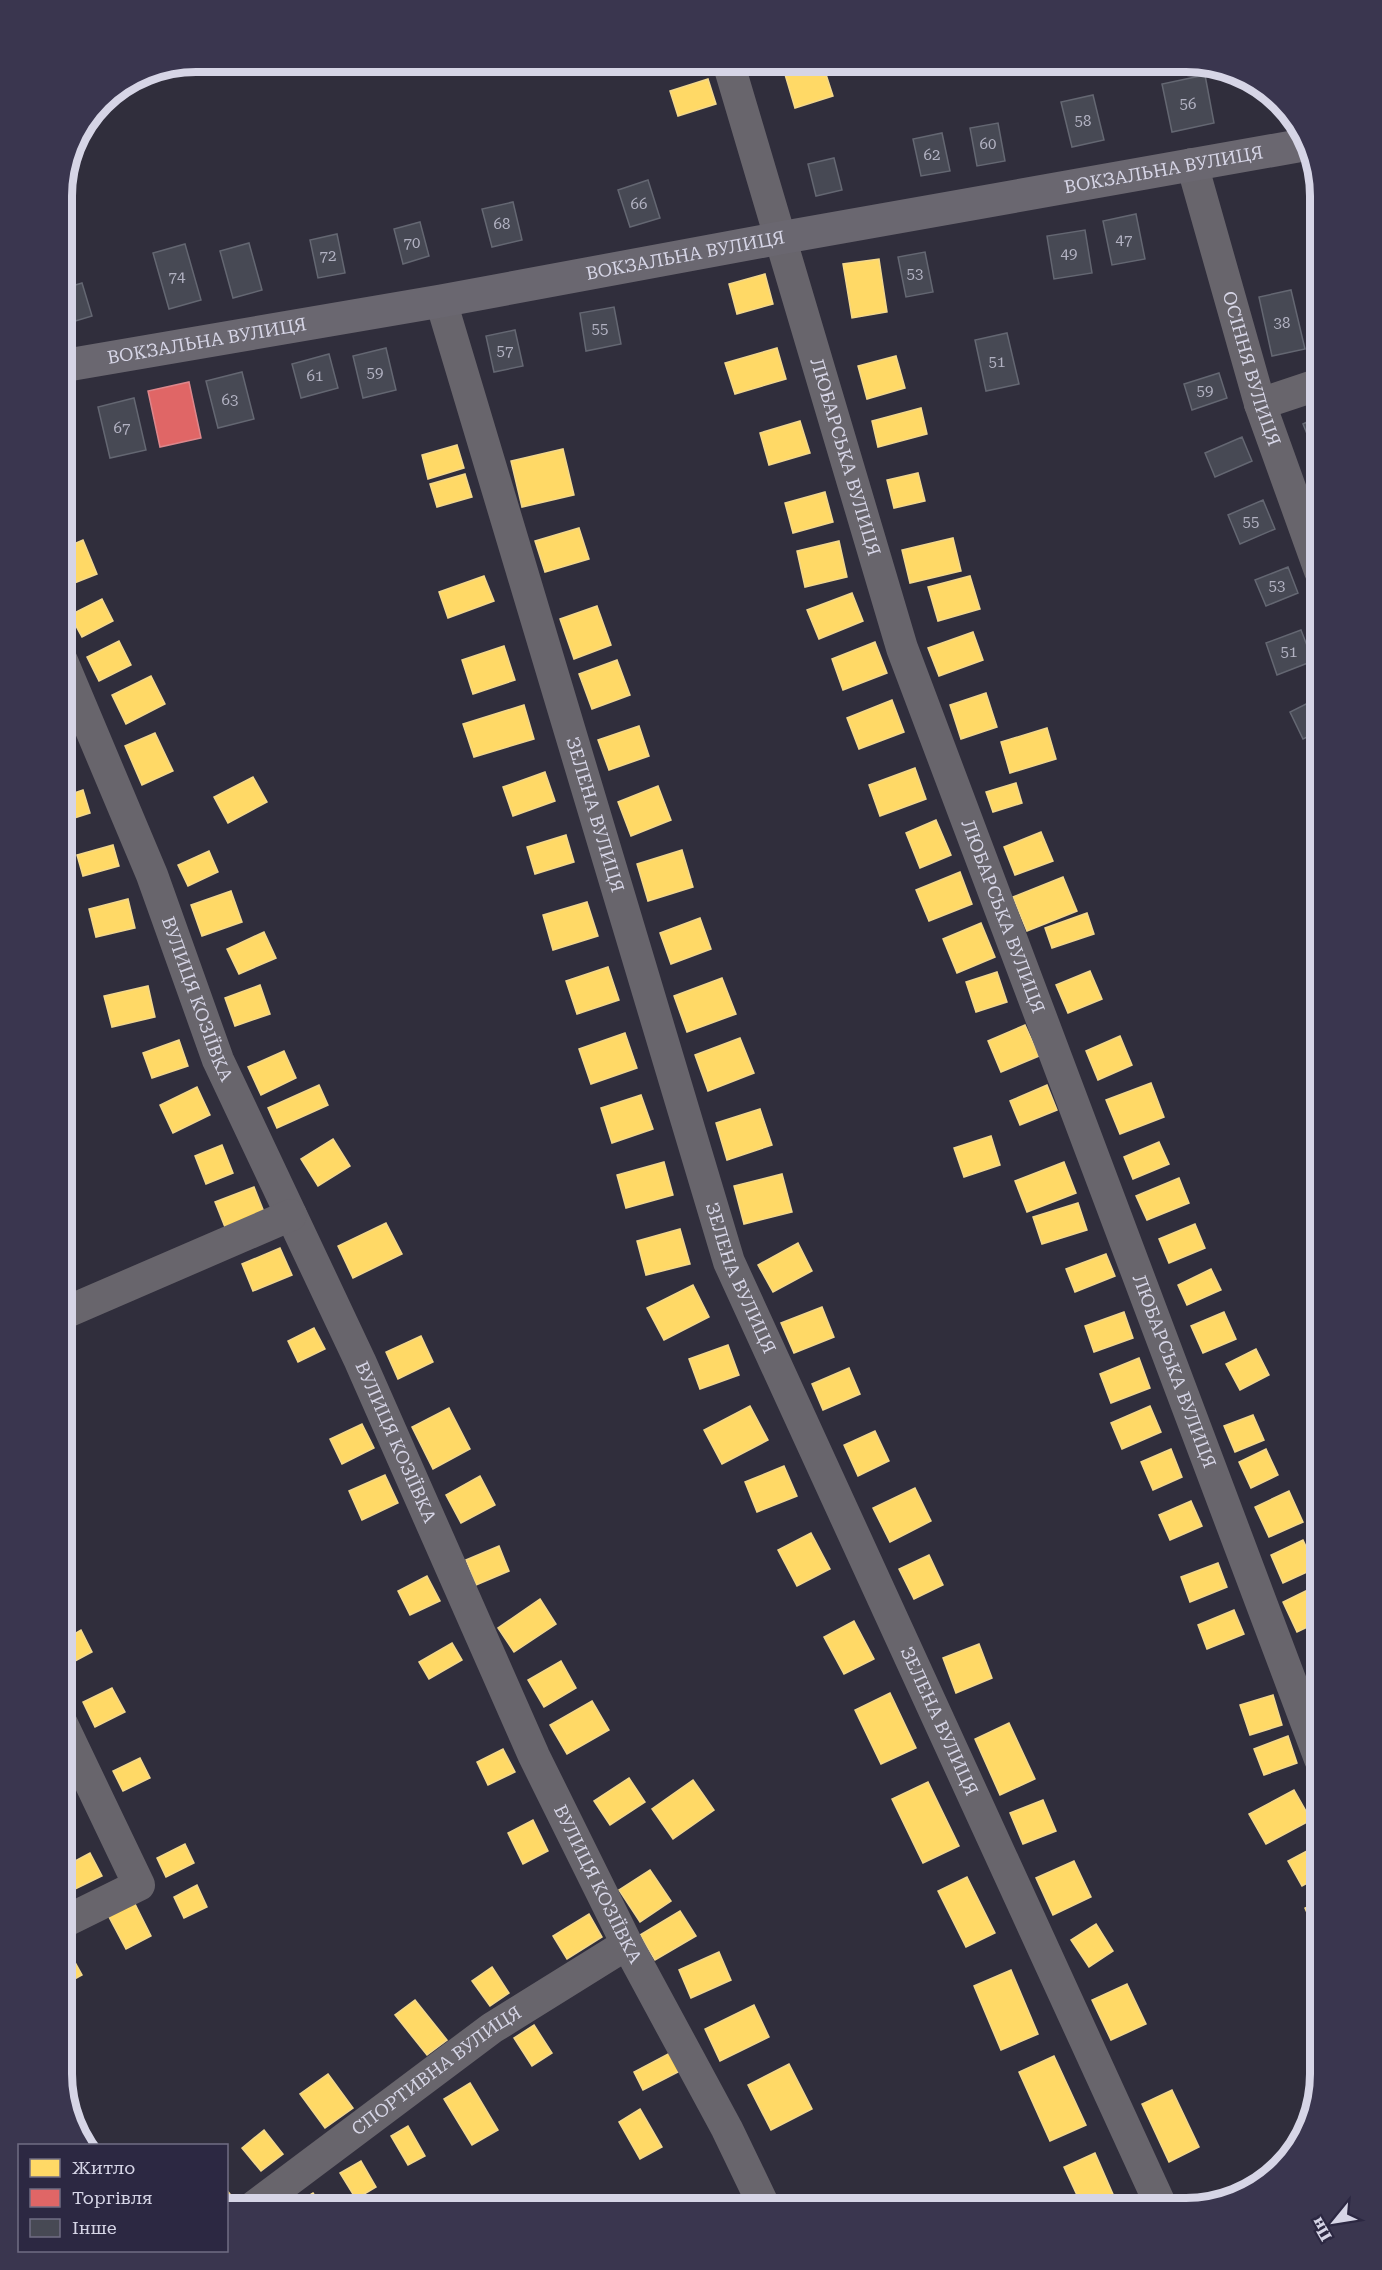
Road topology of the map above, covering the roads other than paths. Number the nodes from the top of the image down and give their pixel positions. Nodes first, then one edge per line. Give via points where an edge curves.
1 (731, 72) edge
2 (1300, 145) edge
3 (1192, 164) junction
4 (780, 238) junction
5 (441, 301) junction
6 (72, 364) edge
7 (1310, 387) edge
8 (1260, 404) junction
9 (1310, 543) edge
10 (72, 685) edge
11 (291, 1215) junction
12 (72, 1310) edge
13 (1310, 1732) edge
14 (72, 1745) edge
15 (72, 1918) edge
16 (627, 1944) junction
17 (265, 2198) edge
18 (760, 2198) edge
19 (1157, 2198) edge

1 - 4 street, ЛЮБАРСЬКА ВУЛИЦЯ
2 - 3 main road, ВОКЗАЛЬНА ВУЛИЦЯ
3 - 4 main road, ВОКЗАЛЬНА ВУЛИЦЯ
3 - 8 street, ОСІННЯ ВУЛИЦЯ
4 - 5 main road, ВОКЗАЛЬНА ВУЛИЦЯ
4 - 13 street, ЛЮБАРСЬКА ВУЛИЦЯ via 902,648
5 - 6 main road, ВОКЗАЛЬНА ВУЛИЦЯ
5 - 19 street, ЗЕЛЕНА ВУЛИЦЯ via 729,1262
7 - 8 street
8 - 9 street, ОСІННЯ ВУЛИЦЯ
10 - 11 street, ВУЛИЦЯ КОЗІЇВКА via 152,875 218,1060
11 - 12 street
11 - 16 street, ВУЛИЦЯ КОЗІЇВКА via 360,1361 534,1756
14 - 15 street via 139,1885
16 - 17 street, СПОРТИВНА ВУЛИЦЯ via 492,2028
16 - 18 street, ВУЛИЦЯ КОЗІЇВКА

